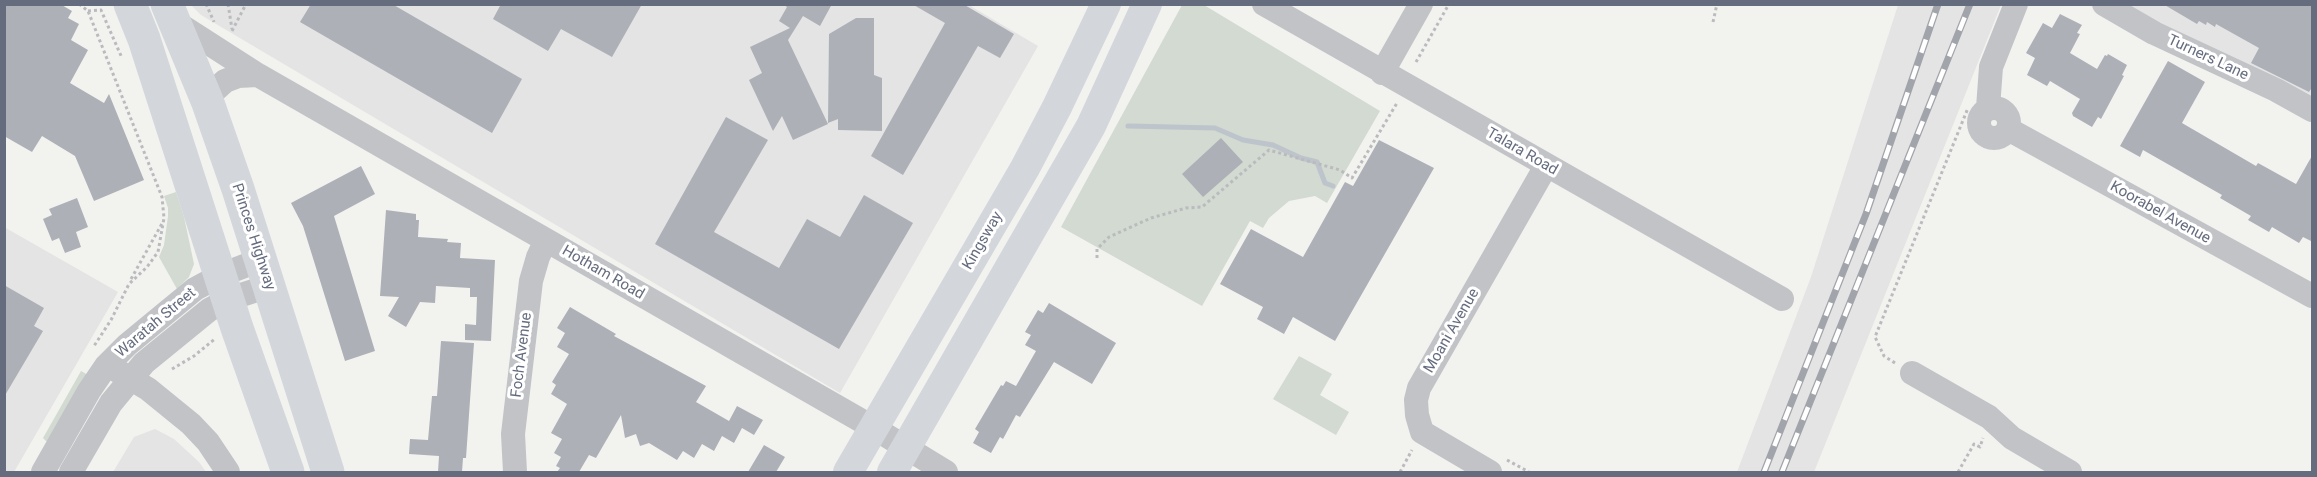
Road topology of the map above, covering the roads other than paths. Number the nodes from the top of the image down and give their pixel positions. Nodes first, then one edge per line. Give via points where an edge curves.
1 (1106, 4) edge
2 (1147, 4) edge
3 (1263, 4) edge
4 (1421, 4) edge
5 (2016, 4) edge
6 (2104, 4) edge
7 (115, 7) edge
8 (170, 13) edge
9 (1382, 73) junction
10 (258, 75) junction
11 (208, 103) junction
12 (2313, 111) edge
13 (1546, 166) junction
14 (546, 240) junction
15 (265, 273) junction
16 (225, 287) junction
17 (2312, 295) edge
18 (1782, 299) dead end
19 (100, 357) junction
20 (1912, 373) road end
21 (139, 383) junction
22 (874, 428) junction
23 (899, 461) edge
24 (1496, 465) edge
25 (43, 472) edge
26 (71, 472) edge
27 (228, 472) edge
28 (288, 472) edge
29 (328, 472) edge
30 (515, 472) edge
31 (848, 472) edge
32 (946, 472) edge
33 (2070, 472) edge

1 - 22 main road, Kingsway via 1025,168
2 - 23 main road via 1091,126
3 - 9 street, Talara Road
4 - 9 street
5 - 17 street, Koorabel Avenue via 1980,105 1978,122 1982,133 1999,137 2008,129
6 - 12 street, Turners Lane via 2154,33
7 - 16 highway via 144,39
8 - 10 street, Hotham Road
8 - 11 highway, Princes Highway
9 - 13 street, Talara Road
10 - 11 street via 225,81
10 - 14 street, Hotham Road
11 - 15 highway, Princes Highway
13 - 18 street, Talara Road
13 - 24 street, Moani Avenue via 1419,388 1416,400 1422,432
14 - 22 street, Hotham Road
14 - 30 street, Foch Avenue via 531,281 513,434
15 - 16 street
15 - 29 highway, Princes Highway
16 - 19 street, Waratah Street via 195,289 126,345
16 - 21 street, Waratah Street via 196,320 144,363
16 - 28 highway
19 - 21 street
19 - 25 street, Waratah Street
20 - 33 street via 1989,417 2012,438
21 - 26 street, Waratah Street via 111,403
21 - 27 street via 197,430
22 - 23 street, Hotham Road
22 - 31 main road, Kingsway
23 - 32 street, Hotham Road

